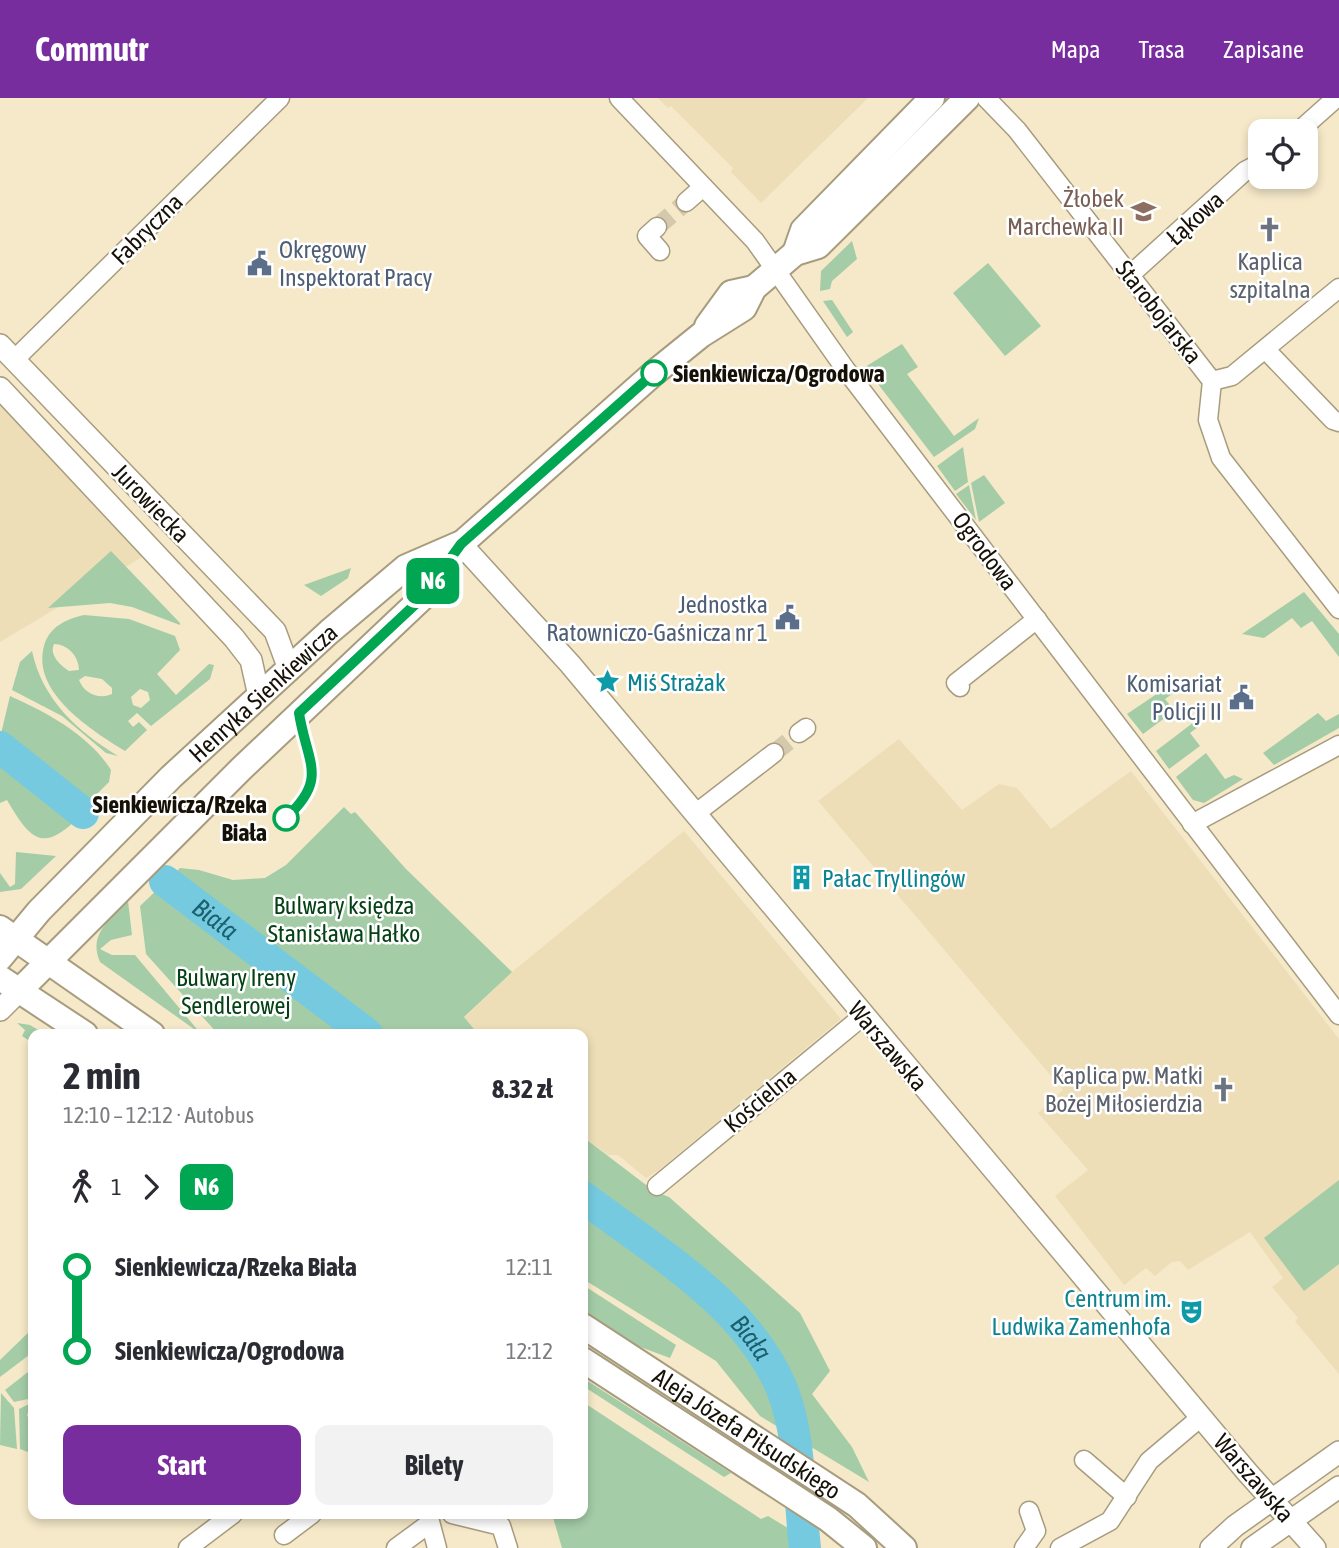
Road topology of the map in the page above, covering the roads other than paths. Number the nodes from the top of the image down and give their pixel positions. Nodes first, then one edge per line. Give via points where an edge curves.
1 (280, 98) edge
2 (619, 98) edge
3 (932, 98) edge
4 (967, 98) edge
5 (986, 98) edge
6 (1336, 98) edge
7 (1312, 119) edge
8 (1248, 169) edge
9 (703, 187) junction
10 (686, 202) tunnel mouth
11 (657, 227) dead end
12 (660, 251) dead end
13 (786, 261) junction
14 (1130, 275) junction
15 (1339, 288) edge
16 (1271, 345) junction
17 (5, 359) edge
18 (1212, 381) junction
19 (0, 388) edge
20 (1339, 422) edge
21 (164, 517) junction
22 (144, 540) junction
23 (461, 544) junction
24 (236, 592) junction
25 (1339, 609) edge
26 (212, 614) junction
27 (1037, 619) junction
28 (289, 669) junction
29 (960, 687) dead end
30 (259, 696) junction
31 (284, 727) junction
32 (1339, 745) edge
33 (774, 753) tunnel mouth
34 (695, 814) junction
35 (1192, 824) junction
36 (8, 933) edge
37 (0, 958) edge
38 (48, 962) junction
39 (10, 984) edge
40 (0, 1010) edge
41 (1339, 1015) edge
42 (863, 1016) junction
43 (78, 1029) edge
44 (145, 1029) edge
45 (657, 1186) dead end
46 (588, 1329) edge
47 (588, 1363) edge
48 (1201, 1417) junction
49 (1339, 1452) edge
50 (1084, 1460) dead end
51 (1339, 1487) edge
52 (1127, 1497) junction
53 (1272, 1499) junction
54 (1029, 1511) dead end
55 (226, 1519) edge
56 (305, 1519) edge
57 (428, 1519) edge
58 (429, 1519) edge
59 (472, 1519) edge
60 (1292, 1521) junction
61 (284, 1535) dead end
62 (188, 1548) edge
63 (396, 1548) edge
64 (437, 1548) edge
65 (508, 1548) edge
66 (864, 1548) edge
67 (904, 1548) edge
68 (1024, 1548) edge
69 (1060, 1548) edge
70 (1211, 1548) edge
71 (1252, 1548) edge
72 (1315, 1548) edge

1 - 17 street, Fabryczna
2 - 9 street, Ogrodowa
3 - 13 main road, Henryka Sienkiewicza via 803,230
4 - 13 main road, Henryka Sienkiewicza via 818,246
5 - 14 street, Starobojarska via 1017,130
6 - 7 street
8 - 14 street, Łąkowa
9 - 10 street
9 - 13 street, Ogrodowa via 755,241
11 - 12 street via 647,236
13 - 23 main road, Henryka Sienkiewicza via 754,288 744,308 701,335
13 - 27 street, Ogrodowa via 846,370
14 - 18 street, Starobojarska
15 - 16 street
16 - 18 street via 1233,376
16 - 20 street via 1332,420
17 - 21 street, Jurowiecka
18 - 25 street, Starobojarska via 1208,420 1221,458
19 - 22 street, Jurowiecka
21 - 22 street
21 - 24 street, Jurowiecka
22 - 26 street, Jurowiecka
23 - 28 main road, Henryka Sienkiewicza via 406,567
23 - 31 main road, Henryka Sienkiewicza via 421,599
23 - 34 street, Warszawska via 552,643
24 - 26 street
24 - 28 street, Jurowiecka via 275,631
26 - 30 street, Jurowiecka via 251,660
27 - 29 street via 956,683
27 - 35 street, Ogrodowa
28 - 30 main road, Henryka Sienkiewicza
28 - 31 main road
30 - 36 main road, Henryka Sienkiewicza
31 - 38 main road, Henryka Sienkiewicza
32 - 35 street
33 - 34 street
34 - 42 street, Warszawska
35 - 41 street, Ogrodowa
36 - 37 main road, Henryka Sienkiewicza
36 - 38 main road
38 - 39 main road, Henryka Sienkiewicza
38 - 44 main road
39 - 40 street, Henryka Sienkiewicza
39 - 43 main road
42 - 45 street, Kościelna
42 - 48 street, Warszawska
46 - 67 main road, Aleja Józefa Piłsudskiego via 857,1505
47 - 66 main road, Aleja Józefa Piłsudskiego via 828,1519
48 - 52 street via 1149,1461
48 - 53 street, Warszawska
49 - 53 street
50 - 52 street
51 - 60 street
52 - 69 street via 1110,1521
53 - 60 street, Warszawska
53 - 70 street
54 - 68 street via 1036,1531
55 - 62 street
56 - 61 street
57 - 63 street
58 - 64 street
59 - 65 street via 501,1526
60 - 71 street
60 - 72 street, Warszawska

